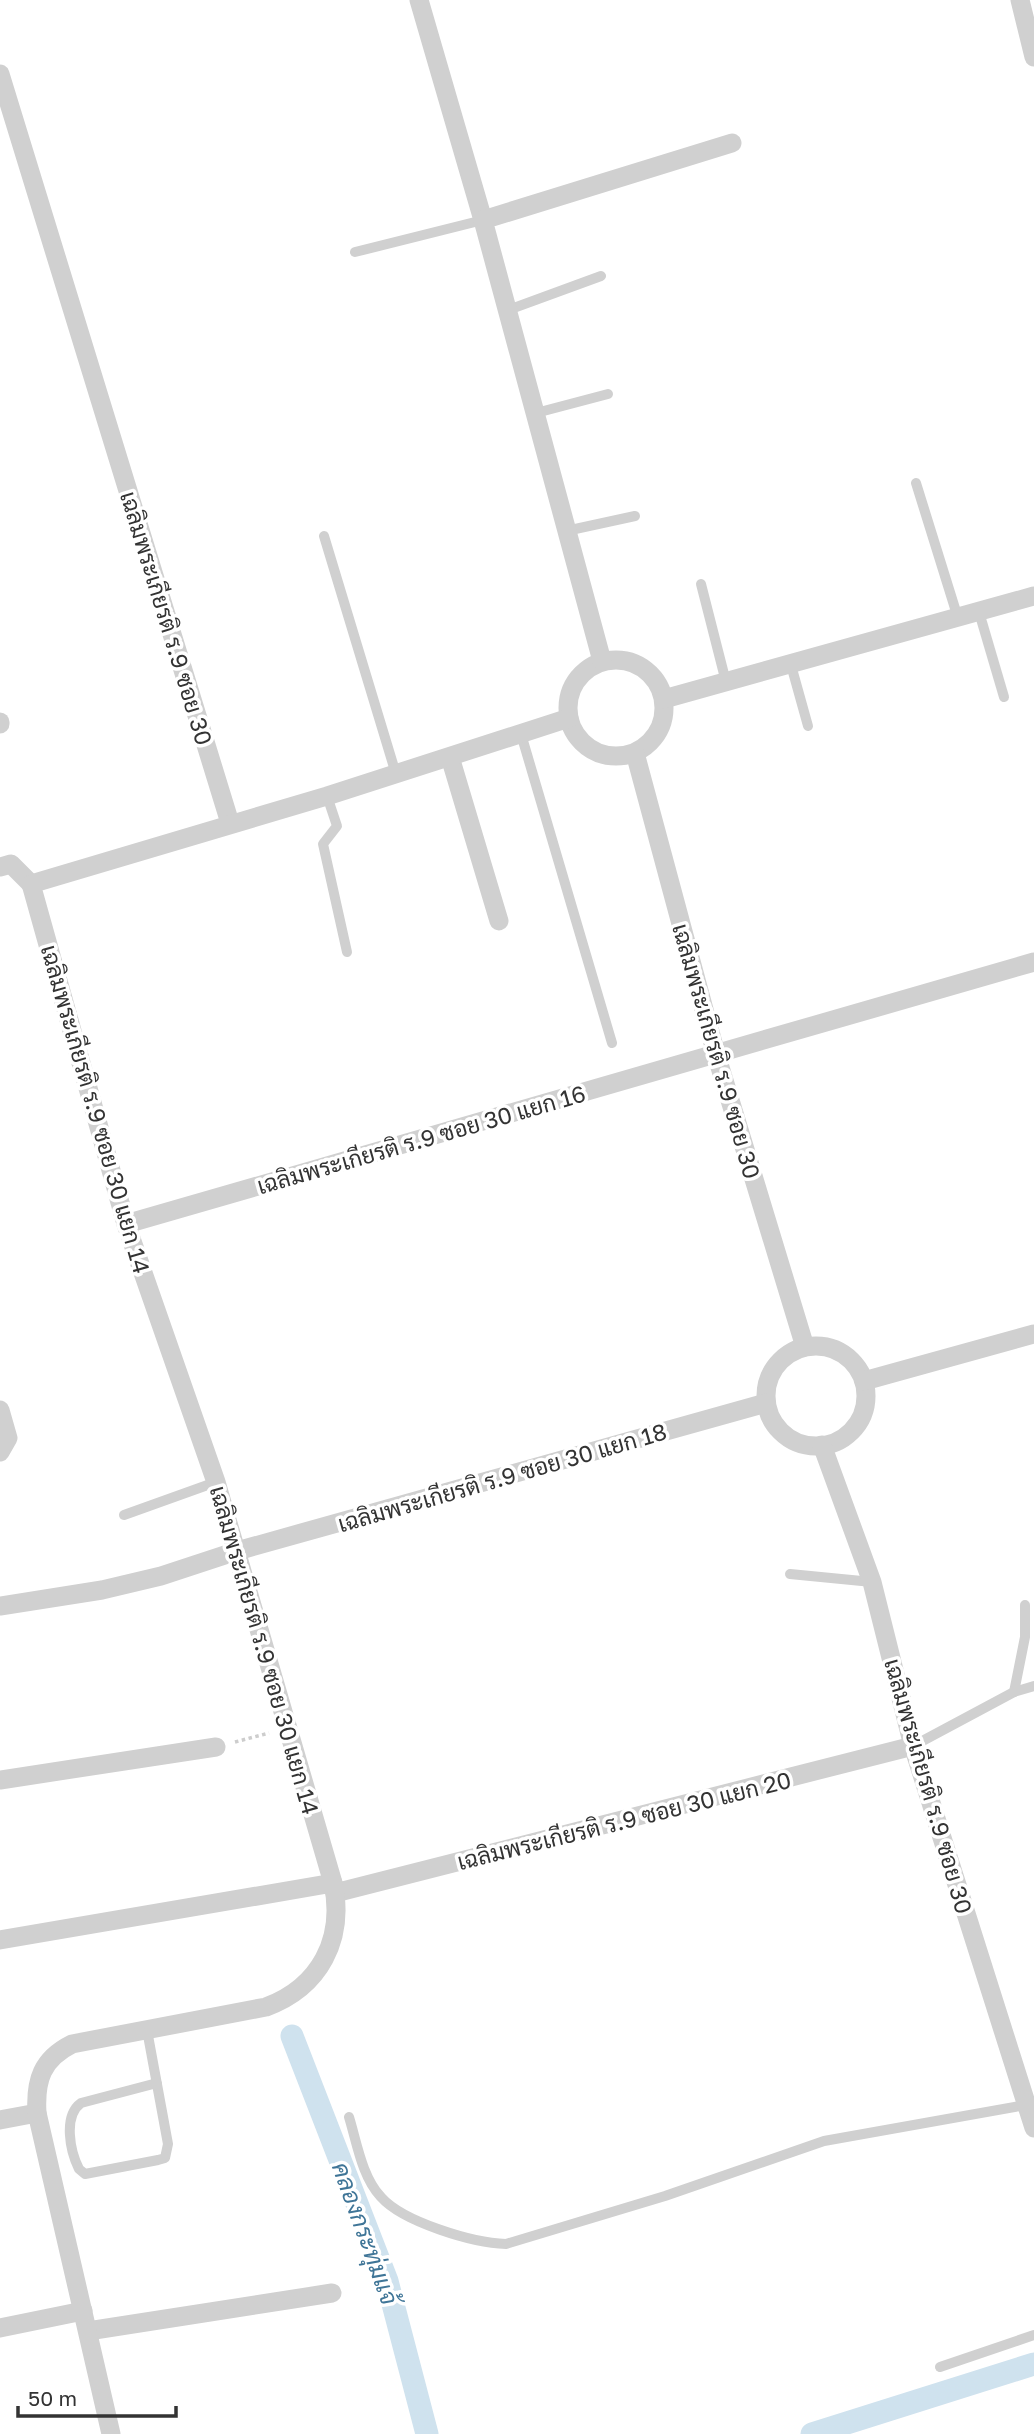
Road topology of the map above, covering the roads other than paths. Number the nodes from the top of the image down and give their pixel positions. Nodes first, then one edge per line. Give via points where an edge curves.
1 (419, 0) edge
2 (1020, 0) edge
3 (1034, 57) edge
4 (0, 74) edge
5 (732, 143) dead end
6 (483, 220) junction
7 (355, 253) dead end
8 (601, 276) dead end
9 (508, 310) junction
10 (608, 394) dead end
11 (536, 413) junction
12 (916, 483) dead end
13 (635, 516) dead end
14 (566, 531) junction
15 (324, 536) dead end
16 (701, 584) dead end
17 (1034, 596) edge
18 (978, 612) junction
19 (958, 618) junction
20 (602, 661) junction
21 (791, 665) junction
22 (726, 682) junction
23 (1004, 697) dead end
24 (664, 699) junction
25 (569, 718) junction
26 (808, 726) dead end
27 (521, 734) junction
28 (635, 753) junction
29 (450, 757) junction
30 (396, 774) junction
31 (327, 796) junction
32 (230, 822) junction
33 (0, 867) edge
34 (30, 884) junction
35 (499, 921) dead end
36 (347, 952) dead end
37 (1034, 962) edge
38 (612, 1043) dead end
39 (716, 1054) junction
40 (126, 1224) junction
41 (1034, 1335) edge
42 (805, 1347) junction
43 (864, 1381) junction
44 (766, 1403) junction
45 (0, 1410) edge
46 (822, 1445) junction
47 (0, 1452) edge
48 (216, 1482) junction
49 (124, 1515) dead end
50 (237, 1551) junction
51 (790, 1574) dead end
52 (872, 1582) junction
53 (1025, 1605) dead end
54 (0, 1606) edge
55 (1034, 1686) edge
56 (1014, 1692) junction
57 (912, 1746) junction
58 (216, 1747) road end
59 (0, 1780) edge
60 (334, 1888) junction
61 (0, 1940) edge
62 (147, 2030) junction
63 (157, 2082) junction
64 (1030, 2104) edge
65 (37, 2113) junction
66 (349, 2117) dead end
67 (0, 2120) edge
68 (1034, 2128) edge
69 (332, 2293) dead end
70 (83, 2311) junction
71 (0, 2328) edge
72 (88, 2332) junction
73 (1034, 2335) edge
74 (940, 2367) dead end
75 (111, 2434) edge

1 - 6 street
2 - 3 street
4 - 32 street, เฉลิมพระเกียรติ ร.9 ซอย 30
5 - 6 street
6 - 7 lane
6 - 9 street
8 - 9 lane
9 - 11 street
10 - 11 lane
11 - 14 street
12 - 19 lane
13 - 14 lane
14 - 20 street
15 - 30 lane
16 - 22 lane
17 - 18 street
18 - 19 street
18 - 23 lane
19 - 21 street
20 - 24 street via 634,662 648,671
20 - 25 street via 574,683
21 - 22 street
21 - 26 lane
22 - 24 street
24 - 28 street via 659,731
25 - 27 street
25 - 28 street via 582,743 594,751 621,756
27 - 29 street
27 - 38 lane
28 - 39 street, เฉลิมพระเกียรติ ร.9 ซอย 30
29 - 30 street
29 - 35 street
30 - 31 street
31 - 32 street
31 - 36 lane via 337,826 323,844
32 - 34 street
33 - 34 street via 11,864
34 - 40 street, เฉลิมพระเกียรติ ร.9 ซอย 30 แยก 14
37 - 39 street, เฉลิมพระเกียรติ ร.9 ซอย 30 แยก 16
39 - 40 street, เฉลิมพระเกียรติ ร.9 ซอย 30 แยก 16
39 - 42 street, เฉลิมพระเกียรติ ร.9 ซอย 30
40 - 48 street, เฉลิมพระเกียรติ ร.9 ซอย 30 แยก 14
41 - 43 street
42 - 43 street via 834,1349 847,1356
42 - 44 street via 779,1361 766,1388
43 - 46 street via 864,1412 856,1426 845,1437
44 - 46 street via 782,1433 797,1442
44 - 50 street, เฉลิมพระเกียรติ ร.9 ซอย 30 แยก 18
45 - 47 street via 8,1438
46 - 52 street, เฉลิมพระเกียรติ ร.9 ซอย 30
48 - 49 lane
48 - 50 street, เฉลิมพระเกียรติ ร.9 ซอย 30 แยก 14
50 - 54 street, เฉลิมพระเกียรติ ร.9 ซอย 30 แยก 18 via 102,1590
50 - 60 street, เฉลิมพระเกียรติ ร.9 ซอย 30 แยก 14
51 - 52 lane
52 - 57 street, เฉลิมพระเกียรติ ร.9 ซอย 30
53 - 56 lane
55 - 56 lane
56 - 57 lane
57 - 60 street, เฉลิมพระเกียรติ ร.9 ซอย 30 แยก 20
57 - 64 street, เฉลิมพระเกียรติ ร.9 ซอย 30
58 - 59 street
60 - 61 street, เฉลิมพระเกียรติ ร.9 ซอย 30 แยก 20
60 - 62 street, เฉลิมพระเกียรติ ร.9 ซอย 30 แยก 14 via 336,1935 306,1983 285,2000
62 - 63 lane
62 - 65 street, เฉลิมพระเกียรติ ร.9 ซอย 30 แยก 14 via 72,2044 56,2052 38,2078
63 - 63 lane via 73,2109 69,2119 79,2169 85,2174 99,2173 164,2158 168,2144
64 - 66 lane via 824,2141 506,2244 488,2244 415,2219 381,2198 366,2174
64 - 68 street, เฉลิมพระเกียรติ ร.9 ซอย 30
65 - 67 street
65 - 70 street, เฉลิมพระเกียรติ ร.9 ซอย 30 แยก 14
69 - 72 street
70 - 71 street
70 - 72 street, เฉลิมพระเกียรติ ร.9 ซอย 30 แยก 14
72 - 75 street, เฉลิมพระเกียรติ ร.9 ซอย 30 แยก 14
73 - 74 lane

